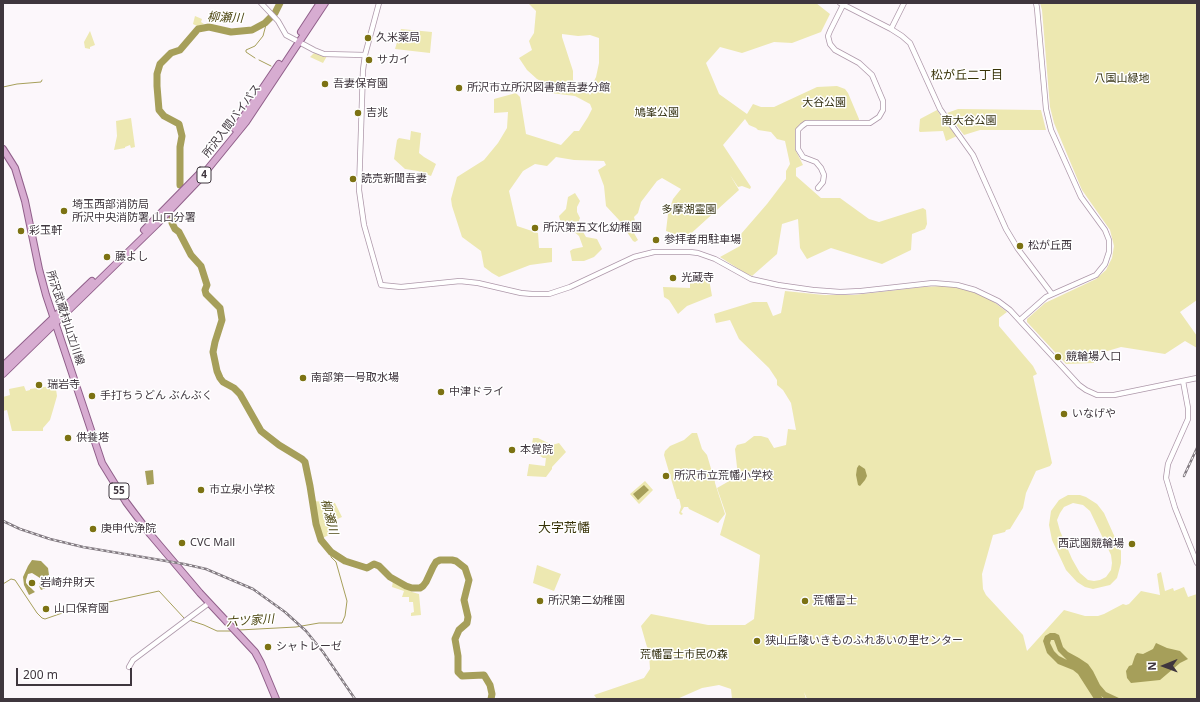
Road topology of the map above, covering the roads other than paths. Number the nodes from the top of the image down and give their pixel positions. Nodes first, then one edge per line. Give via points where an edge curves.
1 (261, 3) edge
2 (320, 3) edge
3 (325, 3) edge
4 (379, 3) edge
5 (904, 3) edge
6 (1036, 3) edge
7 (841, 4) edge
8 (891, 29) junction
9 (297, 42) junction
10 (365, 55) junction
11 (3, 149) edge
12 (818, 188) dead end
13 (1052, 294) junction
14 (1020, 320) junction
15 (54, 321) junction
16 (3, 366) edge
17 (3, 374) edge
18 (1197, 378) edge
19 (1183, 380) junction
20 (1197, 563) edge
21 (209, 602) junction
22 (129, 667) dead end
23 (276, 699) edge

1 - 9 street via 277,19 284,33
2 - 9 main road, 所沢入間バイパス / 4
3 - 9 main road, 所沢入間バイパス / 4
4 - 10 street
5 - 8 street
6 - 13 street via 1046,109 1051,130 1081,197 1105,230 1109,240 1105,264 1096,275
7 - 8 street
7 - 12 street via 828,36 830,44 872,75 883,101 883,110 879,117 870,123 806,123 798,130 798,150 803,157 816,162 824,175 824,182
8 - 13 street via 913,49 940,109 973,154 1012,240
9 - 10 street via 324,54
9 - 15 main road, 所沢入間バイパス / 4 via 246,122 198,181 157,224
10 - 14 street via 359,196 365,232 381,285 401,287 460,281 521,293 548,294 570,287 639,255 654,252 690,252 715,259 751,279 814,290 845,292 929,283 957,285 998,301
11 - 15 main road, 所沢武蔵村山立川線 / 55 via 15,168 21,186 39,269
13 - 14 street
14 - 19 street via 1079,385 1097,395 1111,396
15 - 16 main road, 所沢入間バイパス / 4
15 - 17 main road, 所沢入間バイパス / 4
15 - 21 main road, 所沢武蔵村山立川線 / 55 via 102,463 150,534
18 - 19 street
19 - 20 street via 1188,418 1168,464 1166,478
21 - 22 street via 133,660
21 - 23 main road, 所沢武蔵村山立川線 / 55 via 255,652

